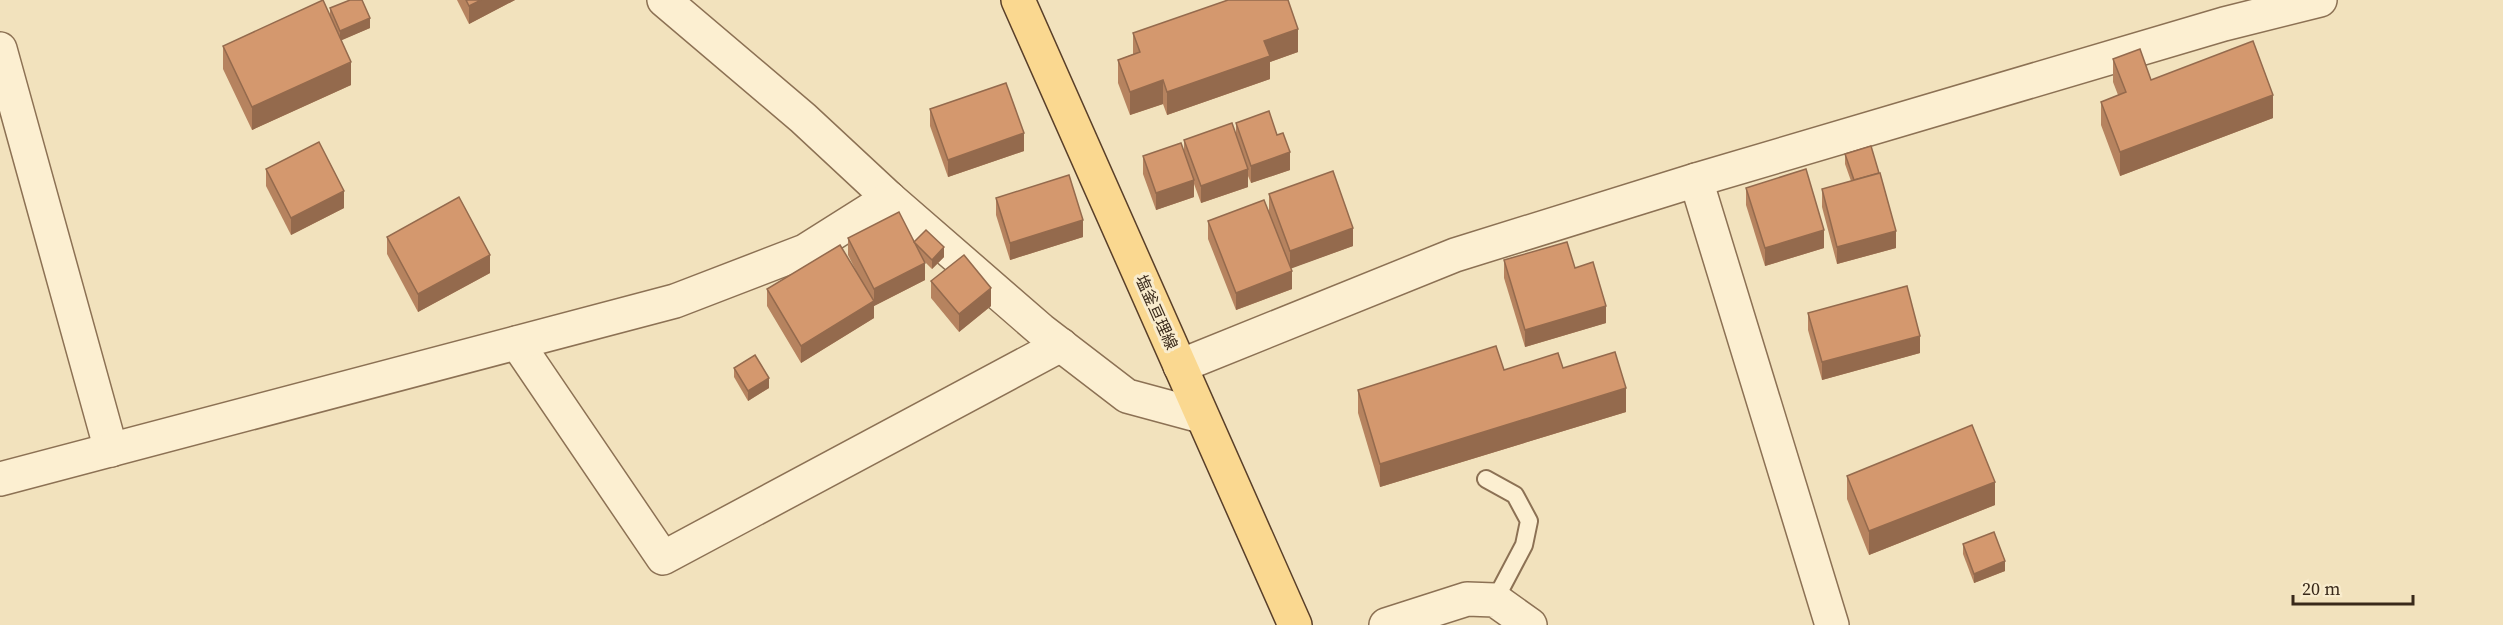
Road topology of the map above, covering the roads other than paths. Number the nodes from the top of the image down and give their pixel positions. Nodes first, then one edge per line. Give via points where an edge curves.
1 (664, 0) edge
2 (1018, 0) edge
3 (2320, 0) edge
4 (0, 48) edge
5 (1696, 180) junction
6 (889, 198) junction
7 (516, 343) junction
8 (1061, 345) junction
9 (1180, 366) junction
10 (1201, 416) junction
11 (111, 450) junction
12 (0, 479) edge
13 (1486, 479) dead end
14 (1495, 600) junction
15 (1295, 625) edge
16 (1386, 625) edge
17 (1530, 625) edge
18 (1832, 625) edge

1 - 6 street via 803,118
2 - 9 main road, 塩釜亘理線
3 - 5 street via 2224,24
4 - 11 street
5 - 9 street via 1455,255
5 - 18 street
6 - 7 street via 805,251 675,301
6 - 8 street
7 - 8 street via 663,558
7 - 11 street
8 - 10 street via 1127,396
9 - 10 main road, 塩釜亘理線
10 - 15 main road, 塩釜亘理線
11 - 12 street
13 - 14 lane via 1515,495 1529,521 1524,545
14 - 16 street via 1467,599
14 - 17 street

